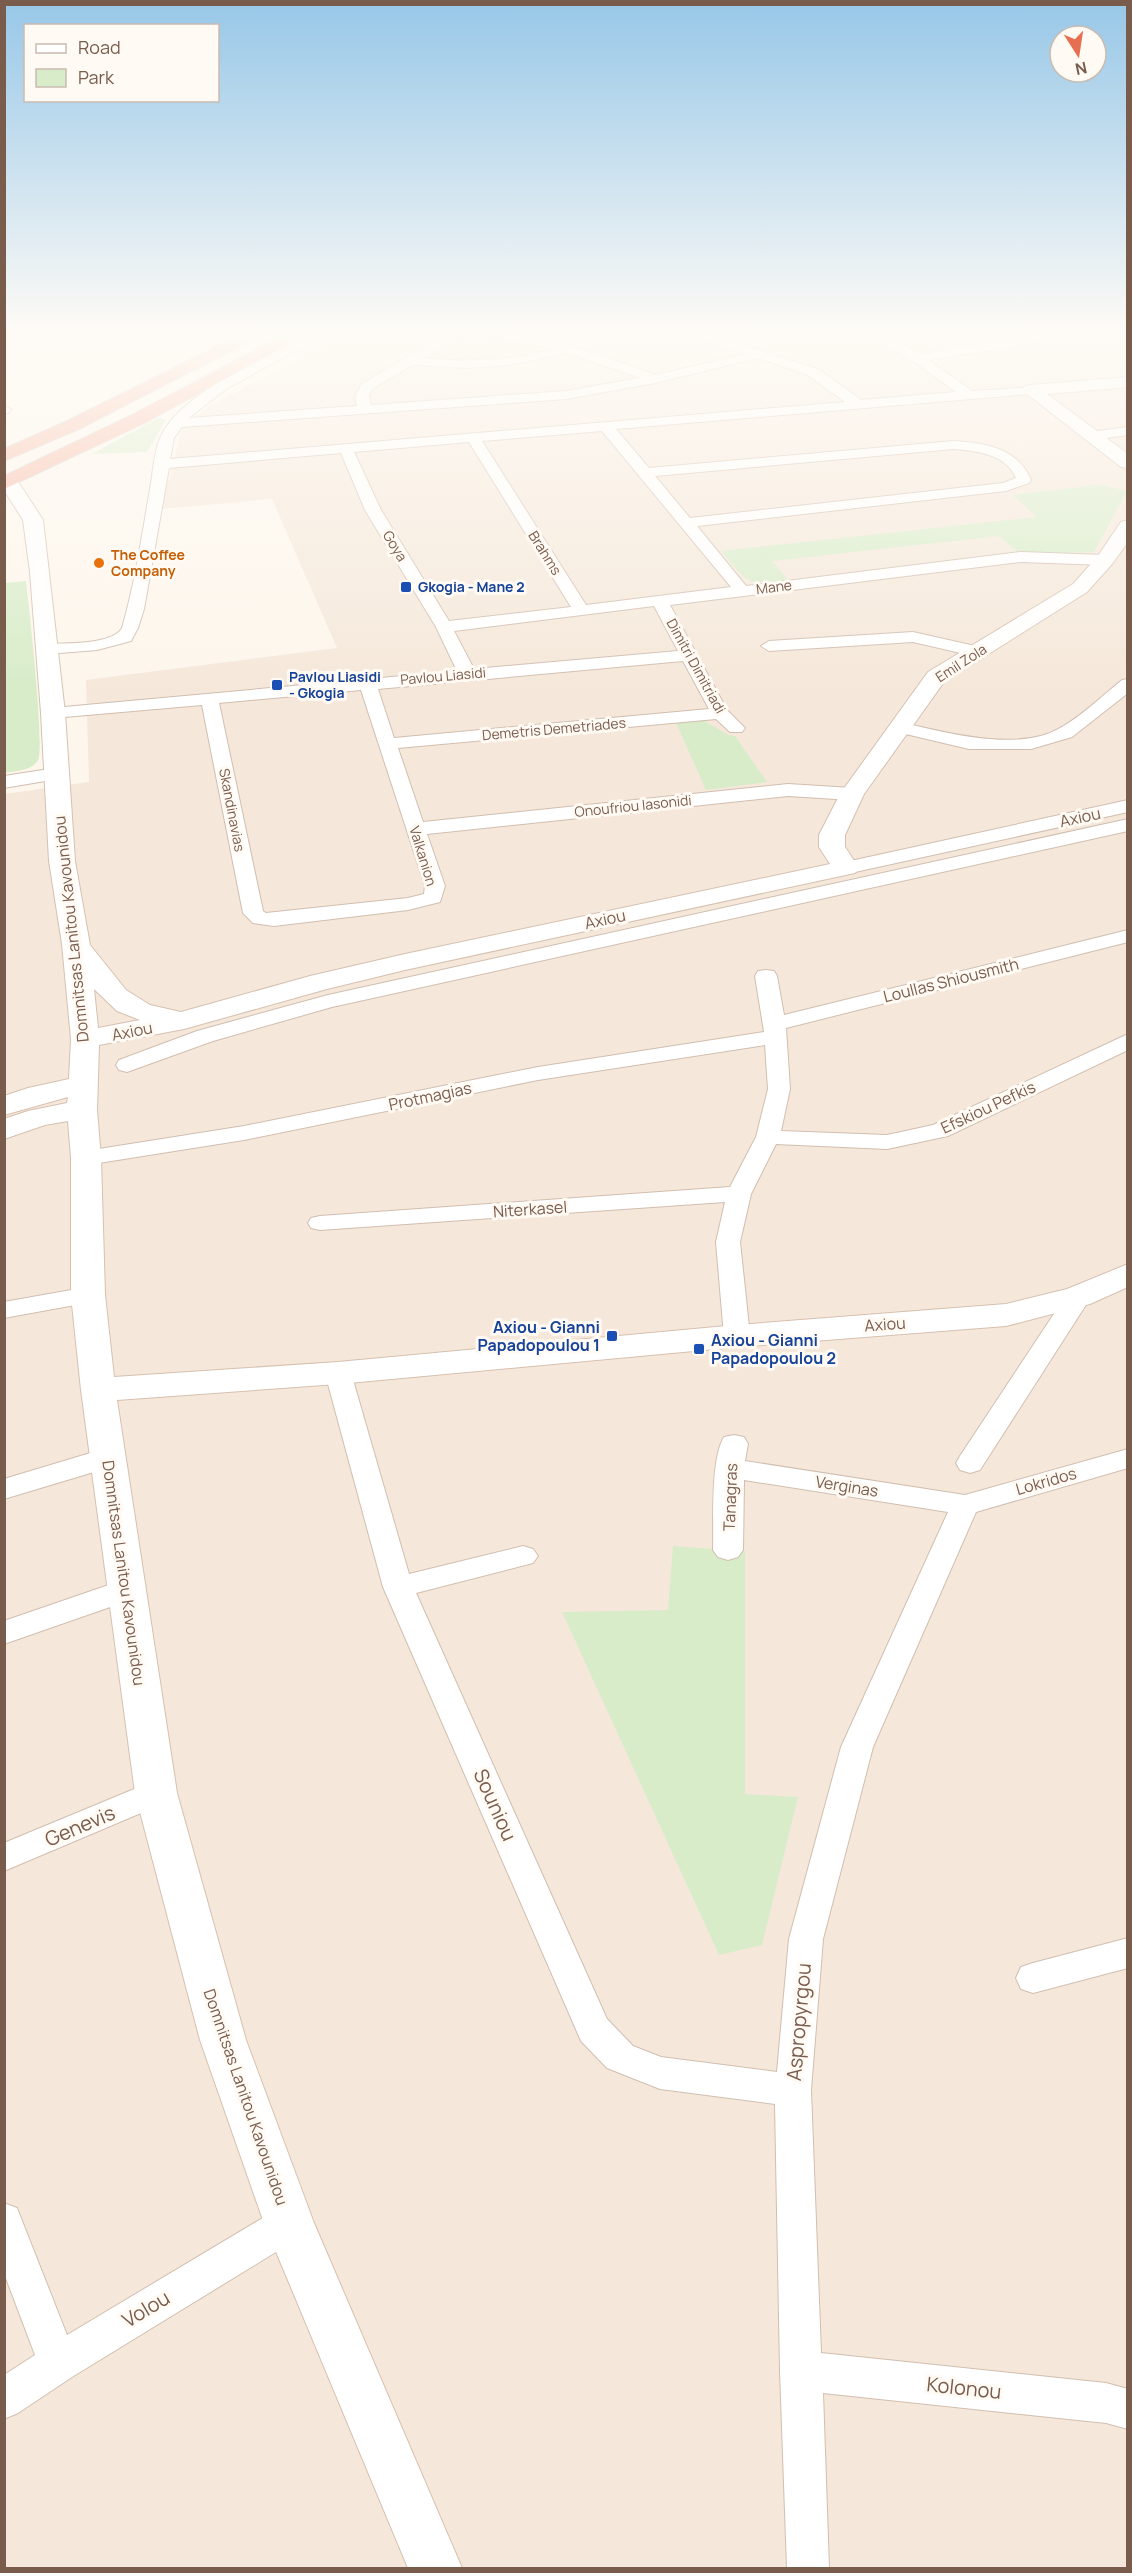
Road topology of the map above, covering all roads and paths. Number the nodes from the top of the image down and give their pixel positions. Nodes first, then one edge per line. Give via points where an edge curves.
1 (18, 449) edge
2 (60, 449) edge
3 (71, 449) edge
4 (164, 449) edge
5 (322, 449) edge
6 (346, 449) edge
7 (480, 449) edge
8 (625, 449) edge
9 (909, 449) edge
10 (990, 449) edge
11 (1109, 449) edge
12 (4, 455) edge
13 (1128, 463) edge
14 (160, 464) junction
15 (645, 473) junction
16 (6, 478) edge
17 (4, 508) edge
18 (686, 523) junction
19 (1128, 526) edge
20 (33, 531) junction
21 (1105, 560) junction
22 (742, 591) junction
23 (660, 602) junction
24 (580, 610) junction
25 (444, 627) junction
26 (769, 646) dead end
27 (48, 649) junction
28 (978, 652) junction
29 (689, 655) junction
30 (467, 674) junction
31 (367, 683) junction
32 (1128, 684) edge
33 (209, 697) junction
34 (53, 713) junction
35 (720, 713) junction
36 (899, 727) junction
37 (736, 728) dead end
38 (387, 744) junction
39 (56, 774) junction
40 (4, 782) edge
41 (852, 794) junction
42 (1128, 806) edge
43 (1128, 825) edge
44 (415, 829) junction
45 (846, 868) junction
46 (260, 919) joint
47 (1128, 936) edge
48 (550, 942) junction
49 (76, 945) junction
50 (766, 976) dead end
51 (184, 1020) junction
52 (775, 1030) junction
53 (85, 1039) junction
54 (1128, 1041) edge
55 (127, 1065) dead end
56 (82, 1098) junction
57 (4, 1106) edge
58 (4, 1130) edge
59 (768, 1137) junction
60 (86, 1158) junction
61 (739, 1194) junction
62 (320, 1223) dead end
63 (1128, 1274) edge
64 (88, 1294) junction
65 (1078, 1297) junction
66 (4, 1310) edge
67 (737, 1336) junction
68 (338, 1373) junction
69 (98, 1390) junction
70 (732, 1456) joint
71 (107, 1458) junction
72 (1128, 1458) edge
73 (969, 1463) dead end
74 (4, 1489) edge
75 (965, 1505) junction
76 (728, 1550) dead end
77 (523, 1556) dead end
78 (398, 1587) junction
79 (126, 1590) junction
80 (4, 1633) edge
81 (156, 1793) junction
82 (4, 1858) edge
83 (1128, 1953) edge
84 (1033, 1978) dead end
85 (793, 2090) junction
86 (4, 2221) edge
87 (289, 2223) junction
88 (58, 2363) junction
89 (800, 2371) junction
90 (4, 2399) edge
91 (1128, 2409) edge
92 (435, 2568) edge
93 (807, 2568) edge

1 - 12 highway
2 - 16 highway
3 - 16 highway
4 - 14 street
5 - 14 street
6 - 25 street, Goya via 373,510
7 - 24 street, Brahms
8 - 15 street
9 - 15 street
10 - 18 street via 1022,471 1024,480 1006,487
11 - 13 street
14 - 27 street via 130,633 99,644
15 - 18 street
16 - 20 street, Domnitsas Lanitou Kavounidou via 33,520
17 - 20 street via 13,510
18 - 22 street
19 - 21 street, Emil Zola
20 - 27 street, Domnitsas Lanitou Kavounidou
21 - 22 street, Mane via 1022,557
21 - 28 street, Emil Zola via 1080,588
22 - 23 street, Mane
23 - 24 street, Mane
23 - 29 street, Dimitri Dimitriadi
24 - 25 street, Mane
25 - 30 street, Goya
26 - 28 street via 913,637
27 - 34 street, Domnitsas Lanitou Kavounidou
28 - 36 street, Emil Zola via 936,676
29 - 30 street, Pavlou Liasidi
29 - 35 street, Dimitri Dimitriadi
30 - 31 street, Pavlou Liasidi
31 - 33 street, Pavlou Liasidi
31 - 38 street, Valkanion
32 - 36 street via 1066,733 1031,744 969,744
33 - 34 street, Pavlou Liasidi
33 - 46 street, Skandinavias via 253,913
34 - 39 street, Domnitsas Lanitou Kavounidou
35 - 37 street, Dimitri Dimitriadi
35 - 38 street, Demetris Demetriades
36 - 41 street, Emil Zola
38 - 44 street, Valkanion
39 - 40 street
39 - 49 street, Domnitsas Lanitou Kavounidou via 62,861
41 - 44 street, Onoufriou Iasonidi via 788,790
41 - 45 street, Emil Zola via 832,835 832,847
42 - 45 street, Axiou
43 - 48 street, Axiou
44 - 46 street, Valkanion via 435,886 433,898
45 - 48 street, Axiou
47 - 52 street, Loullas Shiousmith
48 - 51 street, Axiou via 320,982
48 - 55 street, Axiou via 328,1000 205,1036
49 - 51 street via 121,1002 146,1014
49 - 53 street, Domnitsas Lanitou Kavounidou
50 - 52 street
51 - 53 street, Axiou
52 - 59 street via 779,1089
52 - 60 street, Protmagias via 508,1079 232,1137
53 - 56 street, Domnitsas Lanitou Kavounidou
54 - 59 street, Efskiou Pefkis via 940,1131 887,1142
56 - 57 street via 38,1094
56 - 58 street
56 - 60 street, Domnitsas Lanitou Kavounidou
59 - 61 street
60 - 64 street, Domnitsas Lanitou Kavounidou
61 - 62 street, Niterkasel
61 - 67 street via 728,1242
63 - 65 street, Axiou
64 - 66 street
64 - 69 street, Domnitsas Lanitou Kavounidou
65 - 67 street, Axiou via 1006,1315
65 - 73 street
67 - 68 street, Axiou
68 - 69 street, Axiou
68 - 78 street, Souniou
69 - 71 street, Domnitsas Lanitou Kavounidou
70 - 75 street, Verginas
70 - 76 street, Tanagras
71 - 74 street
71 - 79 street, Domnitsas Lanitou Kavounidou
72 - 75 street, Lokridos
75 - 85 street, Aspropyrgou via 857,1747 806,1939
77 - 78 street
78 - 85 street, Souniou via 594,2030 620,2057 660,2073
79 - 80 street
79 - 81 street, Domnitsas Lanitou Kavounidou
81 - 82 street, Genevis
81 - 87 street, Domnitsas Lanitou Kavounidou via 223,2040
83 - 84 street
85 - 89 street, Aspropyrgou
86 - 88 street
87 - 88 street, Volou
87 - 92 street, Domnitsas Lanitou Kavounidou
88 - 90 street, Volou
89 - 91 street, Kolonou via 1106,2403
89 - 93 street, Aspropyrgou

